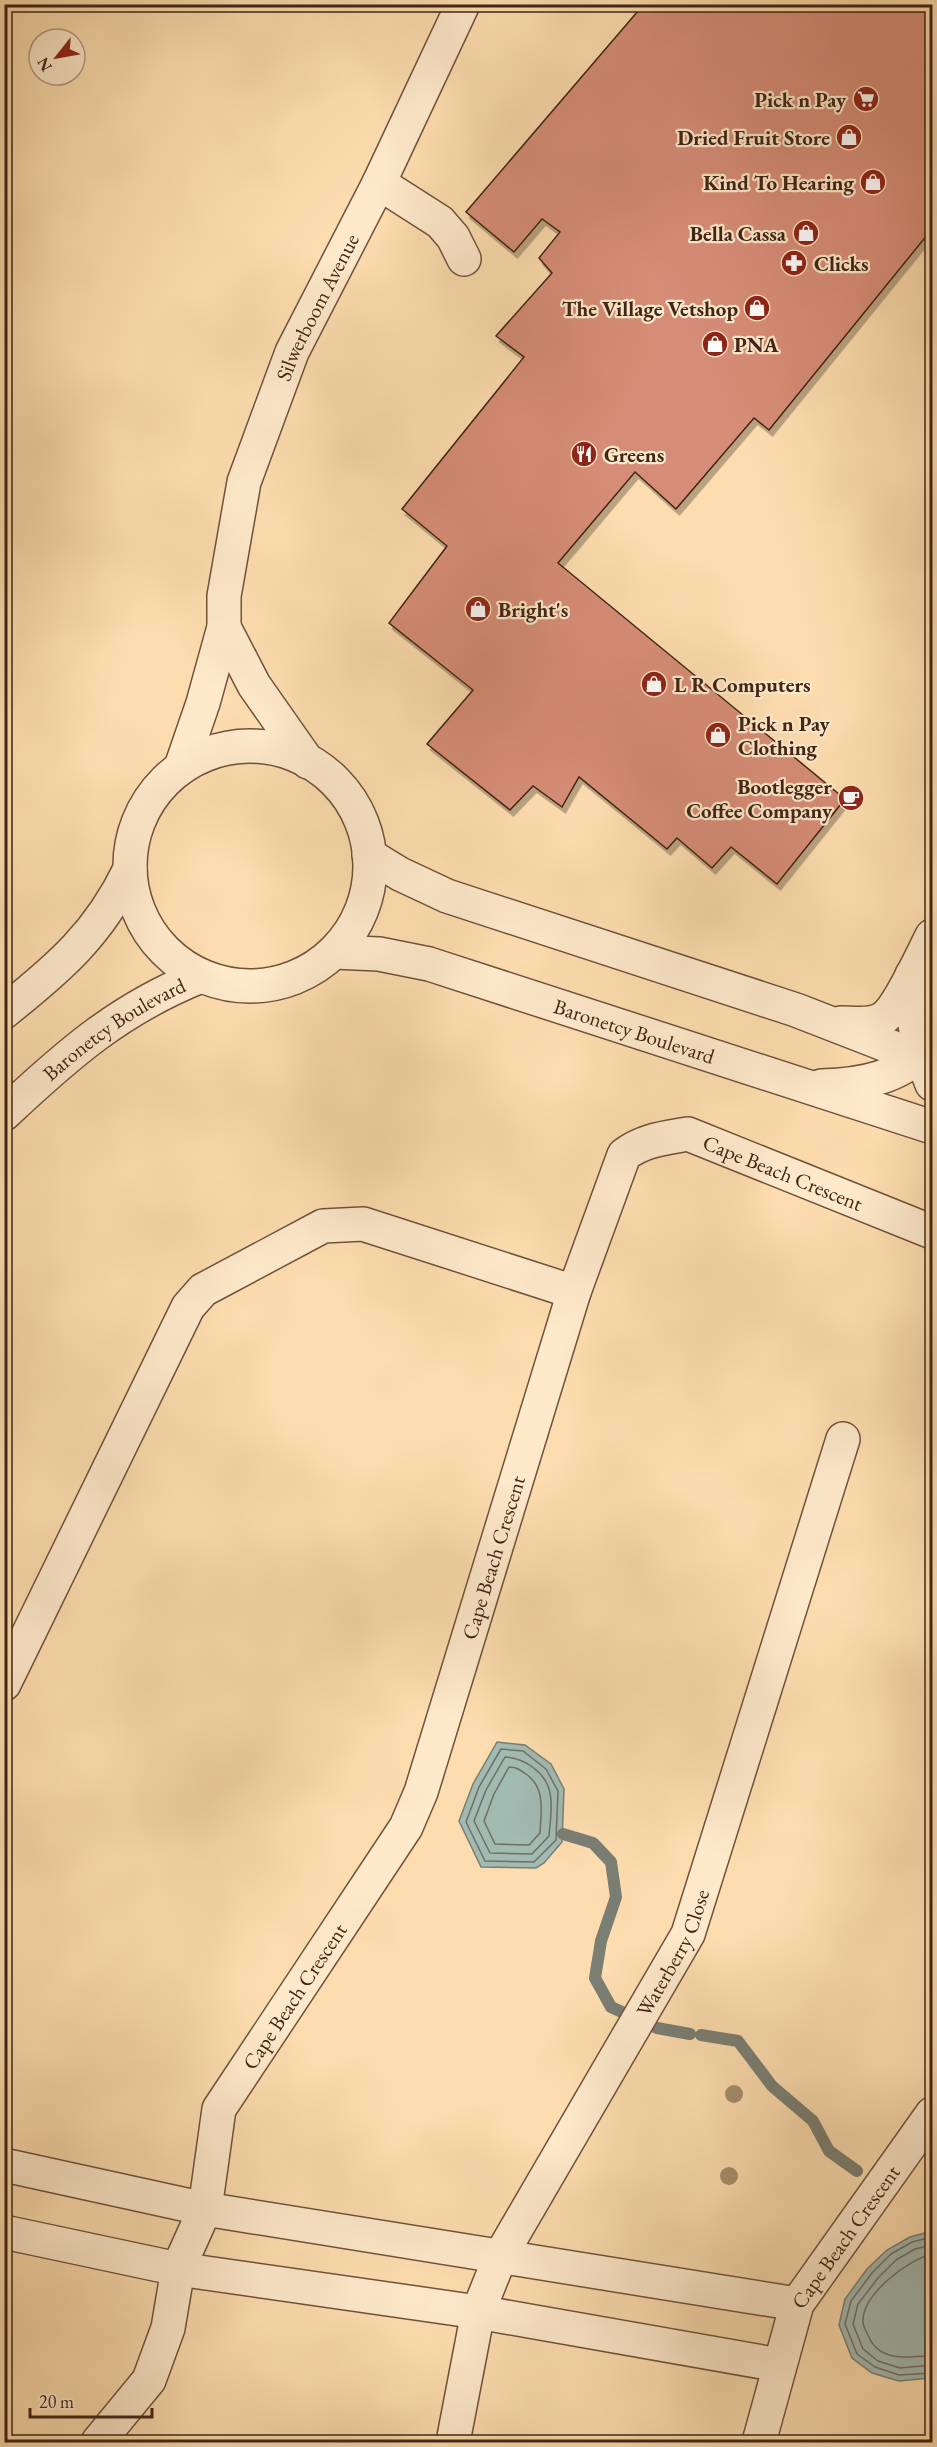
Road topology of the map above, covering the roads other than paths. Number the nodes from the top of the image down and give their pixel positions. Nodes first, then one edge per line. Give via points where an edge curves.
1 (463, 4) edge
2 (379, 183) junction
3 (464, 259) dead end
4 (224, 627) junction
5 (308, 762) junction
6 (181, 767) junction
7 (369, 855) junction
8 (130, 869) junction
9 (933, 936) edge
10 (334, 952) junction
11 (912, 975) junction
12 (201, 976) junction
13 (4, 1012) edge
14 (833, 1023) junction
15 (930, 1060) edge
16 (810, 1087) junction
17 (4, 1114) edge
18 (933, 1127) edge
19 (933, 1232) edge
20 (574, 1292) junction
21 (843, 1439) dead end
22 (4, 1684) edge
23 (933, 2114) edge
24 (4, 2165) edge
25 (205, 2209) junction
26 (4, 2232) edge
27 (501, 2256) junction
28 (178, 2269) junction
29 (478, 2312) junction
30 (793, 2319) junction
31 (779, 2365) junction
32 (98, 2442) edge
33 (453, 2442) edge
34 (759, 2442) edge

1 - 2 street, Silwerboom Avenue
2 - 3 street via 440,222
2 - 4 street, Silwerboom Avenue via 292,352 244,482 224,596
4 - 5 street, Silwerboom Avenue via 254,685
4 - 6 street, Silwerboom Avenue via 204,703
5 - 6 street via 277,749 244,746 211,752
5 - 7 street via 333,781 353,806
6 - 8 street via 163,782 142,812 134,834
7 - 10 street via 363,908 351,932
7 - 14 street via 447,896
8 - 12 street via 135,903 150,933 172,958
8 - 13 street via 116,898 87,938
9 - 11 street
10 - 12 street via 302,975 265,986 238,986
10 - 16 street, Baronetcy Boulevard via 379,954 429,964
11 - 14 street via 896,1005 883,1019 868,1024
11 - 15 street via 911,1011
12 - 17 street, Baronetcy Boulevard via 121,1016 63,1060
14 - 15 street
15 - 16 street via 873,1081
16 - 18 street, Baronetcy Boulevard
19 - 20 street, Cape Beach Crescent via 688,1134 636,1145 624,1155
20 - 22 street via 363,1224 323,1226 203,1290 188,1307
20 - 25 street, Cape Beach Crescent via 421,1792 406,1827 219,2109
21 - 27 street, Waterberry Close via 688,1934
23 - 30 street, Cape Beach Crescent
24 - 25 street
25 - 27 street
25 - 28 street, Cape Beach Crescent
26 - 28 street
27 - 29 street, Waterberry Close
27 - 30 street
28 - 29 street
28 - 32 street, Cape Beach Crescent via 168,2328 149,2380
29 - 31 street
29 - 33 street, Waterberry Close
30 - 31 street, Cape Beach Crescent
31 - 34 street, Cape Beach Crescent

